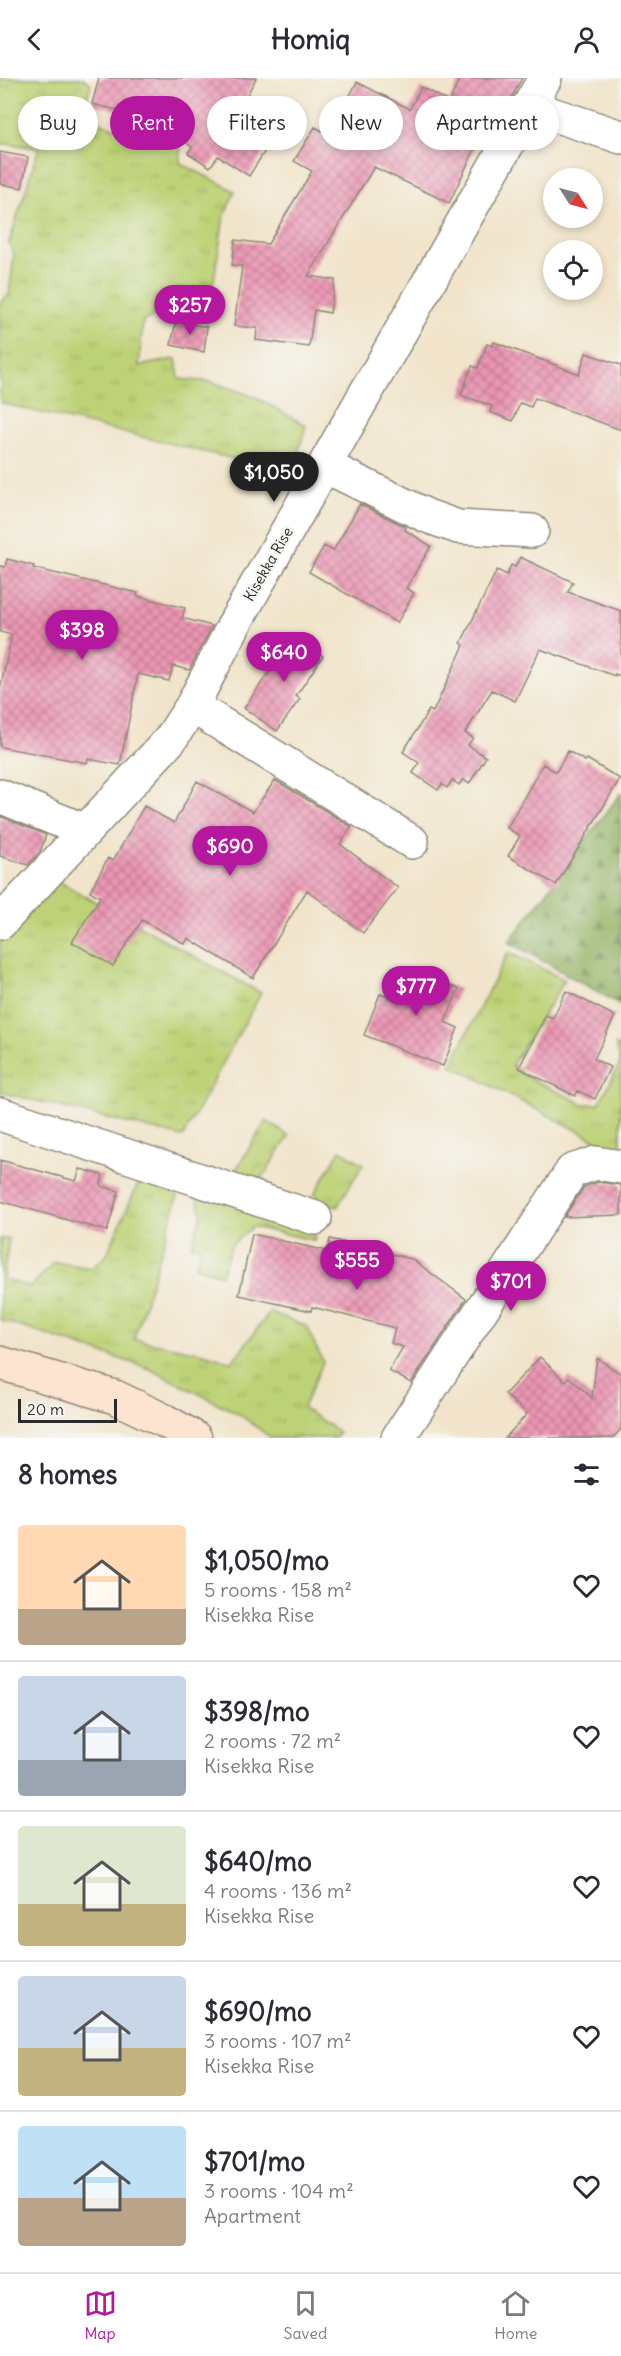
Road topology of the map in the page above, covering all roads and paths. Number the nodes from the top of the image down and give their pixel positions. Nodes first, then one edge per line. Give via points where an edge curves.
1 (545, 78) edge
2 (536, 96) edge
3 (559, 117) edge
4 (621, 137) edge
5 (505, 150) edge
6 (325, 466) junction
7 (532, 531) dead end
8 (192, 706) junction
9 (0, 796) edge
10 (85, 831) junction
11 (412, 842) dead end
12 (0, 923) edge
13 (0, 1114) edge
14 (621, 1167) edge
15 (315, 1218) dead end
16 (0, 1363) edge
17 (195, 1438) edge
18 (398, 1438) edge

1 - 2 street, Kisekka Rise
3 - 4 street
5 - 6 street, Kisekka Rise
6 - 7 street via 458,527
6 - 8 street, Kisekka Rise
8 - 10 street, Kisekka Rise via 170,740
8 - 11 street
9 - 10 street
10 - 12 street, Kisekka Rise
13 - 15 street
14 - 18 street via 596,1163 572,1171
16 - 17 main road via 115,1397

